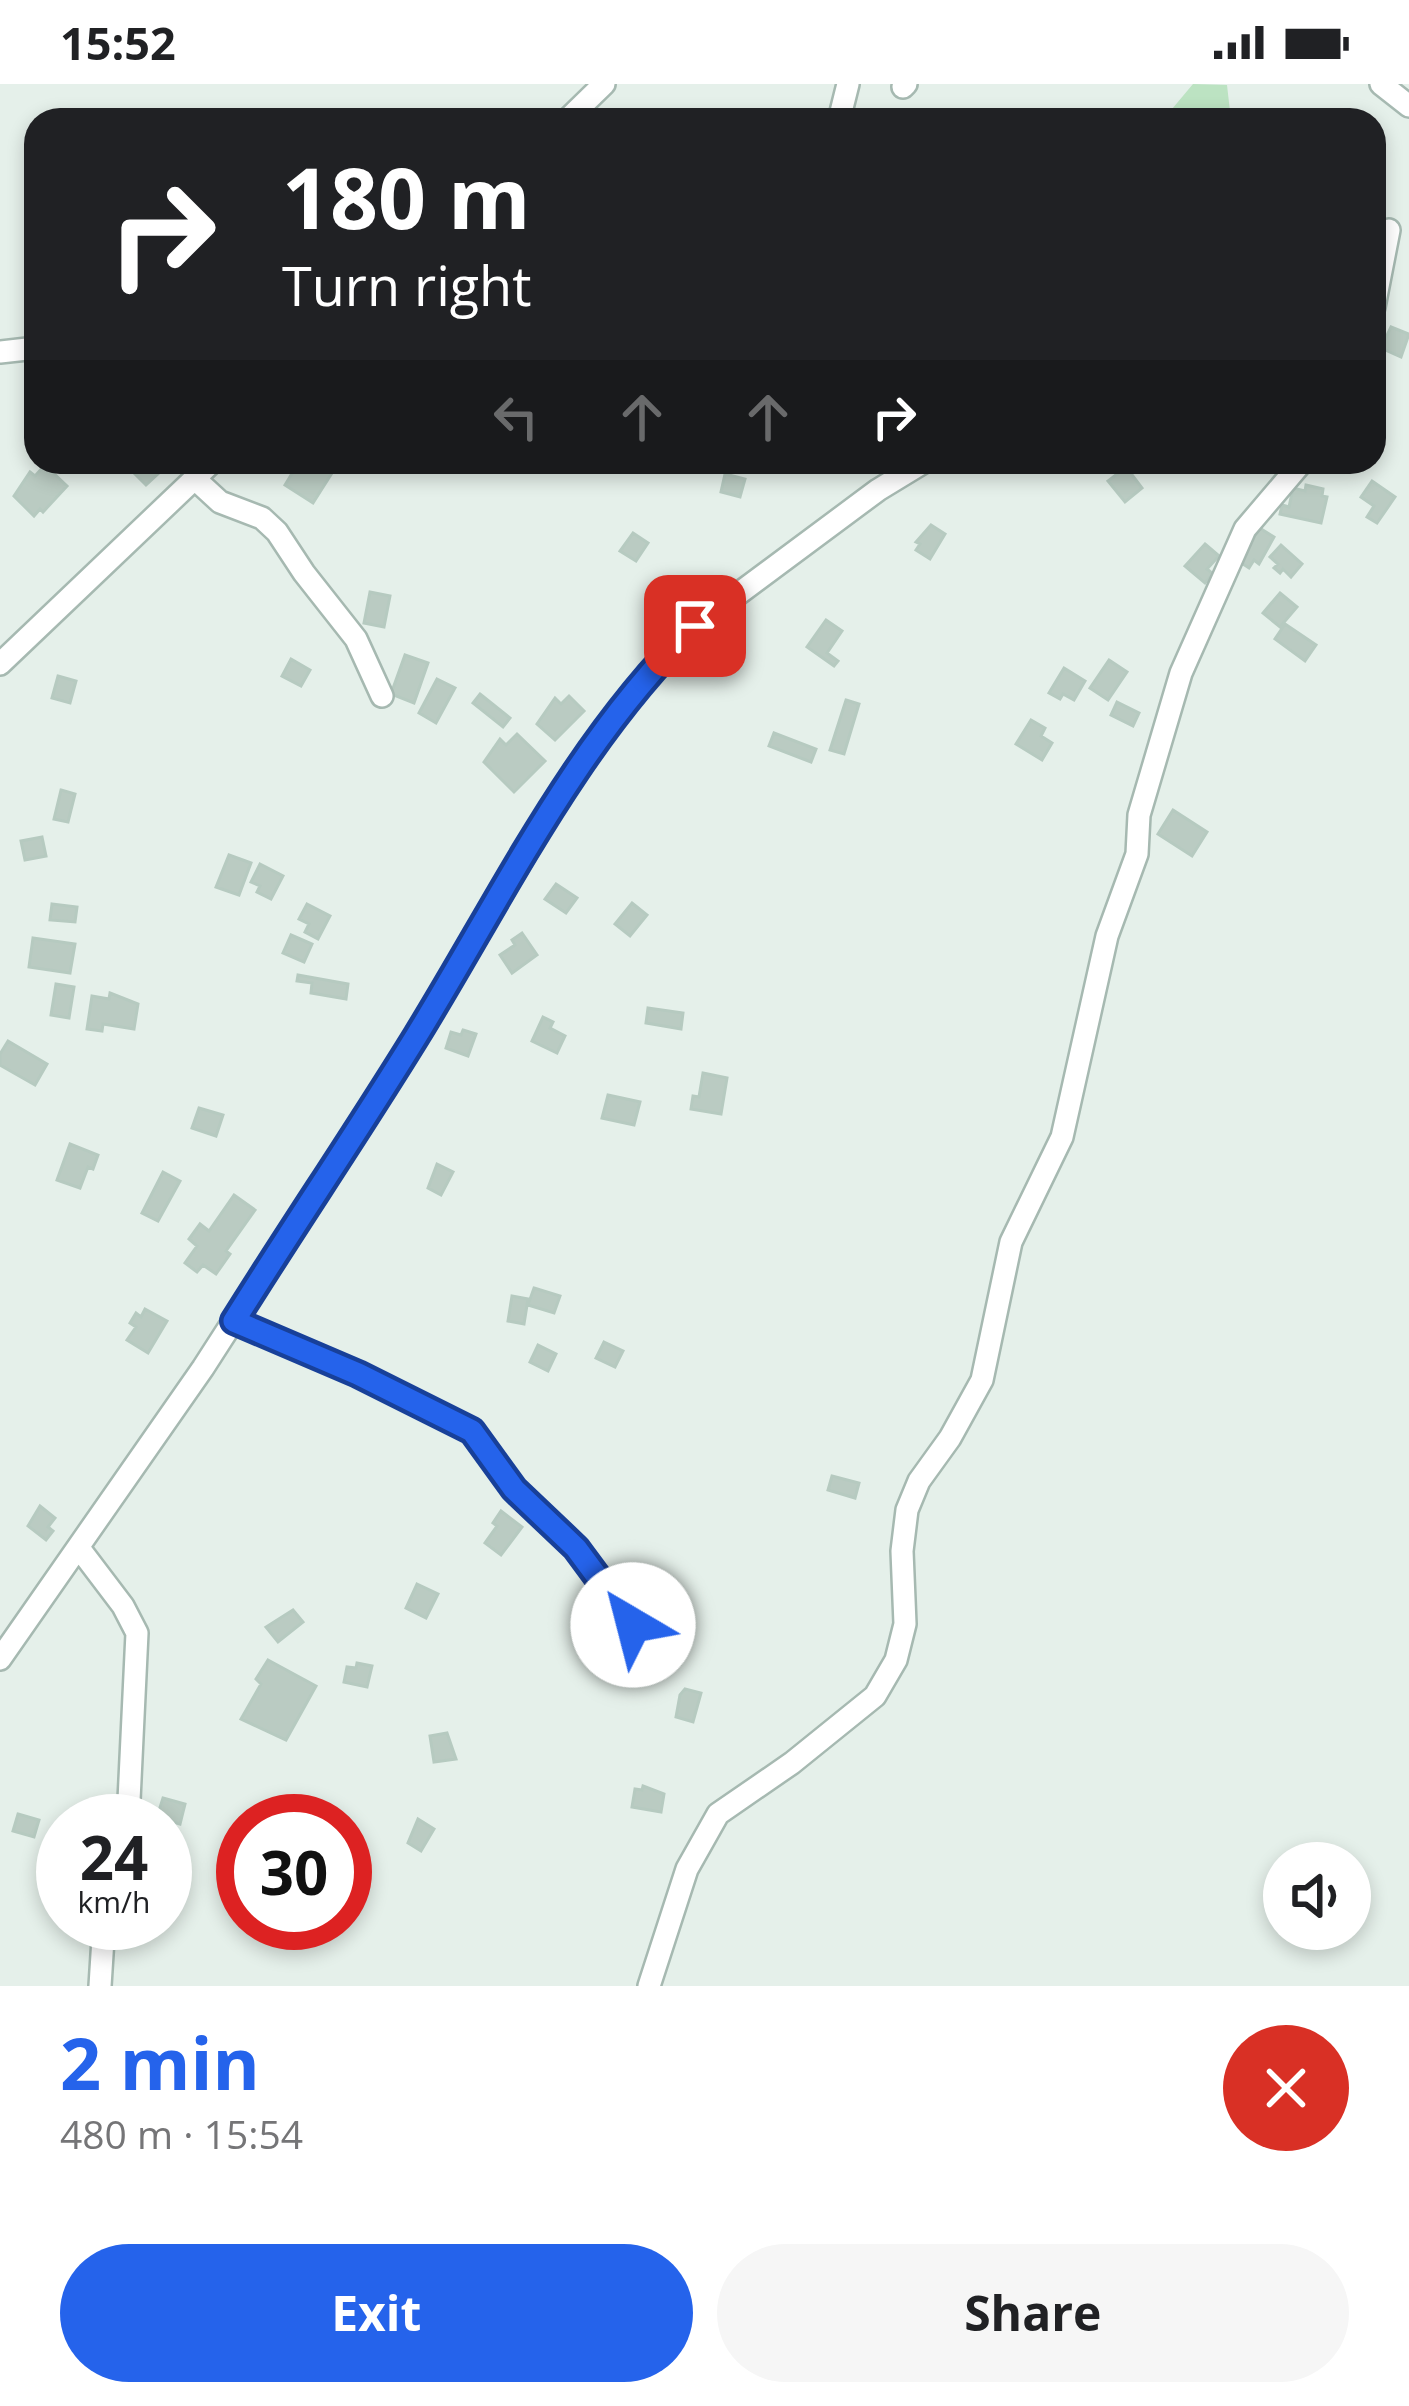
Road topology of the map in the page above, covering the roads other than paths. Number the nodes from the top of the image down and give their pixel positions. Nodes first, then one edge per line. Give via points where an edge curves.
1 (604, 84) edge
2 (1381, 84) edge
3 (1409, 106) edge
4 (579, 108) edge
5 (199, 474) edge
6 (906, 474) edge
7 (1292, 474) edge
8 (195, 478) junction
9 (0, 664) edge
10 (382, 697) dead end
11 (234, 1321) junction
12 (79, 1549) junction
13 (633, 1625) dead end
14 (0, 1660) edge
15 (129, 1794) edge
16 (102, 1950) edge
17 (100, 1986) edge
18 (649, 1986) edge

1 - 4 street
2 - 3 street
5 - 8 street
6 - 11 street via 695,626 631,694
7 - 18 street via 1245,530 1186,657 1139,815 1137,854 1107,936 1062,1137 1011,1242 982,1380 907,1510 896,1660 875,1696 718,1814 687,1869
8 - 9 street
8 - 10 street via 220,502 277,532 356,639
11 - 12 street
11 - 13 street via 472,1431
12 - 14 street
12 - 15 street via 137,1633
16 - 17 street

